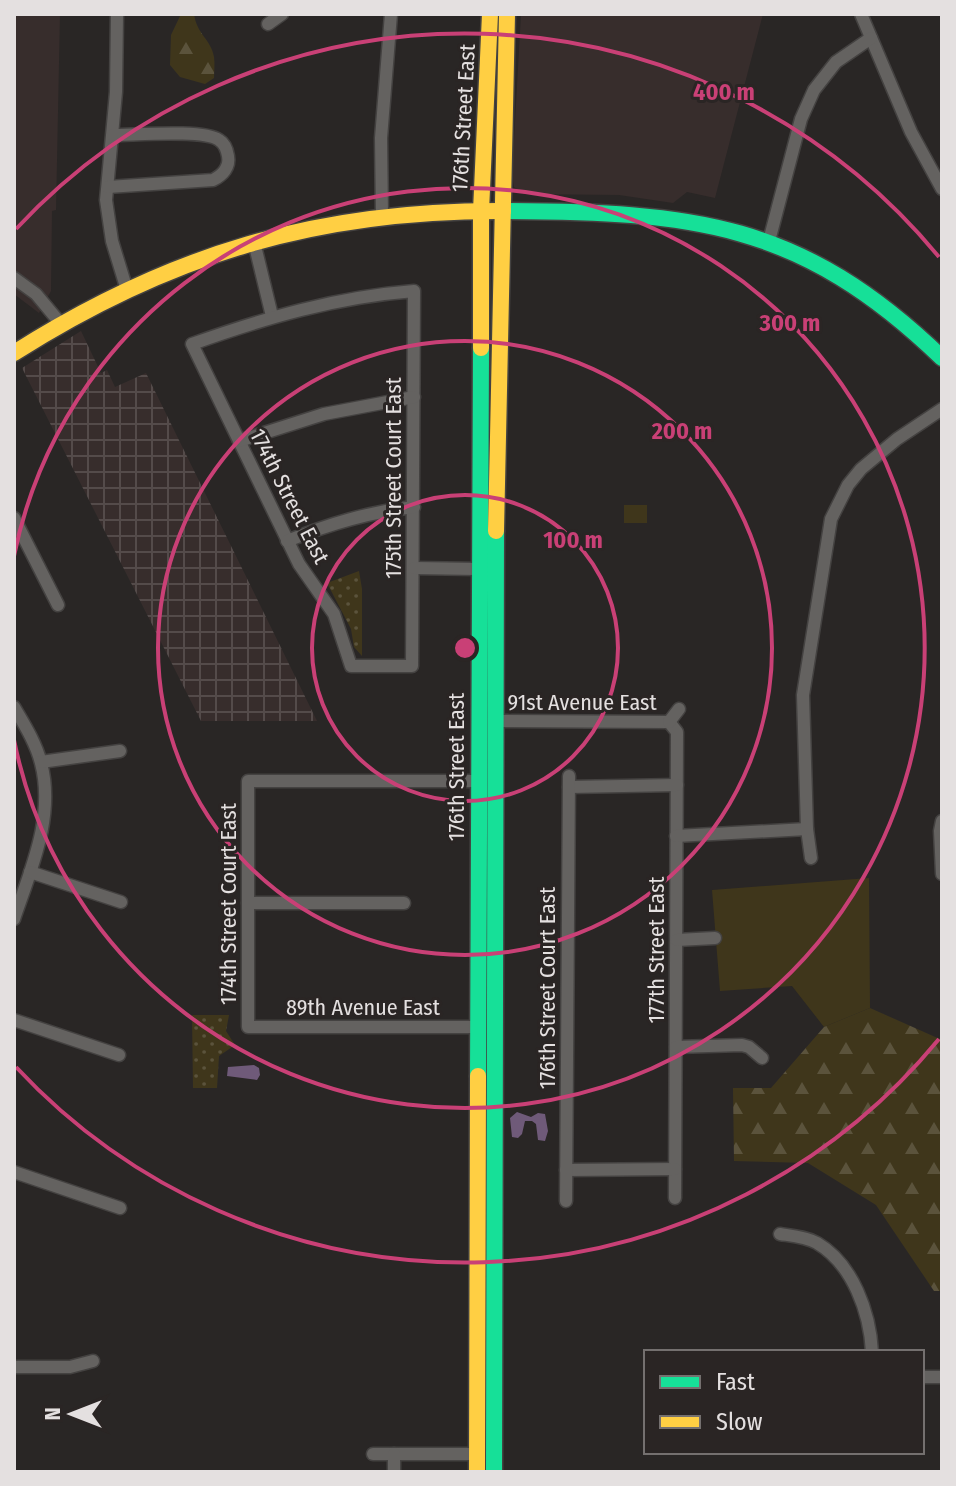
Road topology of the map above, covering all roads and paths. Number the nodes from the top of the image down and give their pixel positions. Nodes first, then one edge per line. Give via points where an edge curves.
1 (117, 14) edge
2 (282, 14) edge
3 (391, 14) edge
4 (490, 14) edge
5 (507, 14) edge
6 (861, 14) edge
7 (268, 24) dead end
8 (871, 38) junction
9 (113, 135) junction
10 (108, 187) junction
11 (942, 189) edge
12 (481, 211) junction
13 (500, 211) junction
14 (382, 216) junction
15 (769, 241) junction
16 (254, 242) junction
17 (14, 278) edge
18 (127, 290) junction
19 (272, 316) junction
20 (61, 324) junction
21 (14, 353) edge
22 (942, 358) edge
23 (414, 397) junction
24 (942, 409) edge
25 (239, 441) junction
26 (414, 507) junction
27 (14, 518) edge
28 (287, 541) junction
29 (414, 568) junction
30 (478, 569) junction
31 (58, 605) dead end
32 (478, 614) junction
33 (412, 666) joint
34 (14, 707) edge
35 (679, 709) dead end
36 (495, 721) junction
37 (669, 722) junction
38 (120, 751) dead end
39 (41, 762) junction
40 (478, 781) junction
41 (677, 785) junction
42 (942, 821) edge
43 (807, 829) junction
44 (676, 836) junction
45 (811, 858) dead end
46 (30, 872) junction
47 (942, 874) edge
48 (121, 902) dead end
49 (248, 903) junction
50 (404, 903) dead end
51 (14, 919) edge
52 (715, 938) dead end
53 (677, 940) junction
54 (495, 945) junction
55 (14, 1020) edge
56 (248, 1027) joint
57 (477, 1030) junction
58 (676, 1047) junction
59 (119, 1055) dead end
60 (762, 1058) dead end
61 (494, 1163) junction
62 (675, 1169) junction
63 (566, 1170) junction
64 (14, 1172) edge
65 (675, 1198) dead end
66 (566, 1201) dead end
67 (120, 1208) dead end
68 (780, 1234) dead end
69 (872, 1350) edge
70 (93, 1361) dead end
71 (14, 1367) edge
72 (373, 1454) dead end
73 (394, 1454) junction
74 (476, 1454) junction
75 (394, 1472) edge
76 (477, 1472) edge
77 (487, 1472) edge
78 (494, 1472) edge

1 - 9 street
2 - 7 street
3 - 14 street via 382,123
4 - 12 main road, 176th Street East
5 - 13 main road, 176th Street East
6 - 8 street
8 - 11 street
8 - 15 street via 836,62 814,90 801,119
9 - 10 street
9 - 10 street via 215,137 229,160 213,180
10 - 18 street via 107,222
12 - 13 main road
12 - 14 main road
12 - 30 main road, 176th Street East
13 - 15 main road via 648,213 689,218
13 - 36 main road, 176th Street East
14 - 16 main road
15 - 22 main road via 867,292
16 - 18 main road
16 - 19 street
17 - 20 street
18 - 20 main road
19 - 23 street, 175th Street Court East via 348,298 414,291
19 - 25 street, 174th Street East via 192,344
20 - 21 main road
23 - 25 street via 324,414
23 - 26 street, 175th Street Court East
24 - 43 street via 861,469 831,519 803,695
25 - 28 street, 174th Street East
26 - 28 street via 348,518
26 - 29 street, 175th Street Court East
27 - 31 street
28 - 33 street, 174th Street East via 334,614 351,666
29 - 30 street
29 - 33 street, 175th Street Court East
30 - 32 main road, 176th Street East
32 - 36 main road via 486,646 486,716
32 - 40 main road, 176th Street East
34 - 39 street
35 - 37 street
36 - 37 street, 91st Avenue East
36 - 54 main road, 176th Street East
37 - 41 street, 177th Street East via 677,732
38 - 39 street
39 - 46 street via 44,816
40 - 49 street, 174th Street Court East via 248,781
40 - 54 main road via 486,787 487,894
40 - 57 main road, 176th Street East
41 - 44 street, 177th Street East
41 - 63 street, 176th Street Court East via 569,782
42 - 47 street
43 - 44 street
43 - 45 street
44 - 53 street, 177th Street East
46 - 48 street
46 - 51 street
49 - 50 street
49 - 56 street, 174th Street Court East
52 - 53 street
53 - 58 street, 177th Street East
54 - 61 main road, 176th Street East
55 - 59 street
56 - 57 street, 89th Avenue East
57 - 61 main road via 484,1069 485,1156
57 - 74 main road, 176th Street East
58 - 60 street via 742,1045
58 - 62 street, 177th Street East
61 - 78 main road, 176th Street East
62 - 63 street
62 - 65 street, 177th Street East
63 - 66 street, 176th Street Court East
64 - 67 street
68 - 69 street via 818,1243 849,1276 859,1293
70 - 71 street via 70,1367
72 - 73 street
73 - 74 street
73 - 75 street
74 - 76 main road, 176th Street East
74 - 77 main road via 485,1461

